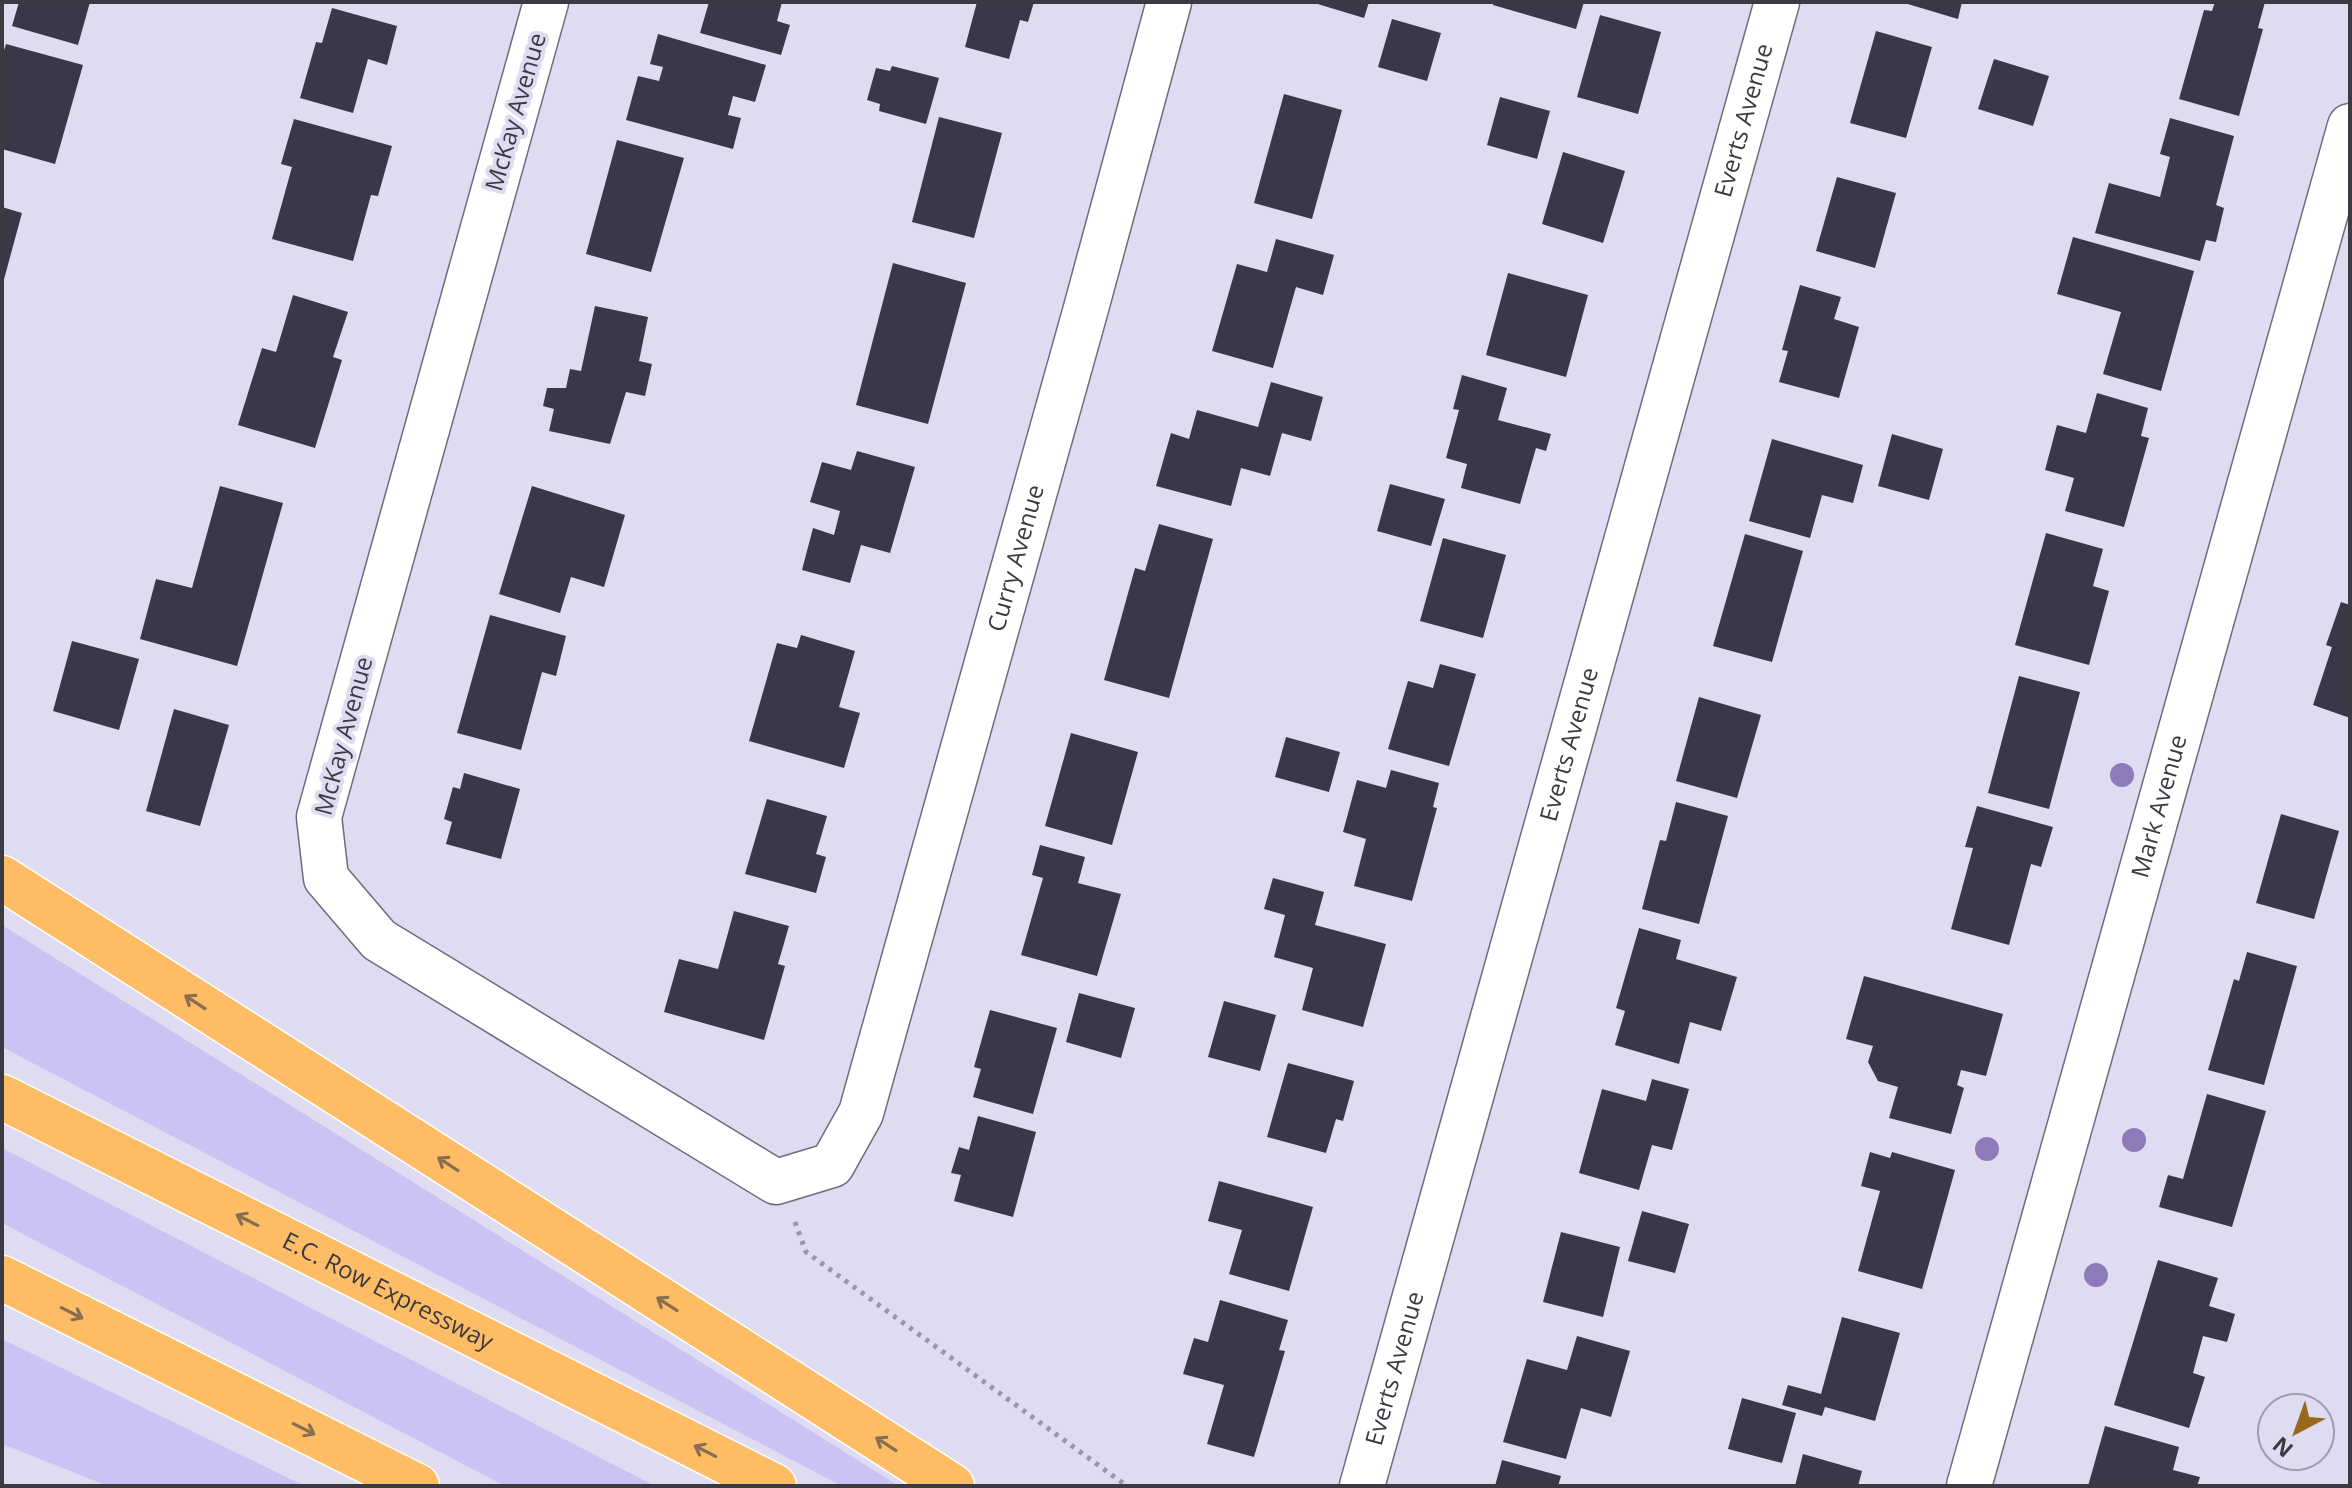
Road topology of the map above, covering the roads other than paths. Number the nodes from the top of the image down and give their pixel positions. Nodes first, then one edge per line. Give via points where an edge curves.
1 (546, 2) edge
2 (1169, 2) edge
3 (1777, 2) edge
4 (2350, 126) edge
5 (2, 878) edge
6 (2, 1097) edge
7 (861, 1113) joint
8 (2, 1278) edge
9 (417, 1486) edge
10 (774, 1486) edge
11 (952, 1486) edge
12 (1362, 1486) edge
13 (1969, 1486) edge

1 - 7 street, McKay Avenue via 319,817 326,878 379,940 776,1182 832,1165
2 - 7 street, Curry Avenue
3 - 12 street, Everts Avenue
4 - 13 street, Mark Avenue
11 -> 5 highway
10 -> 6 highway, E.C. Row Expressway
8 -> 9 highway

